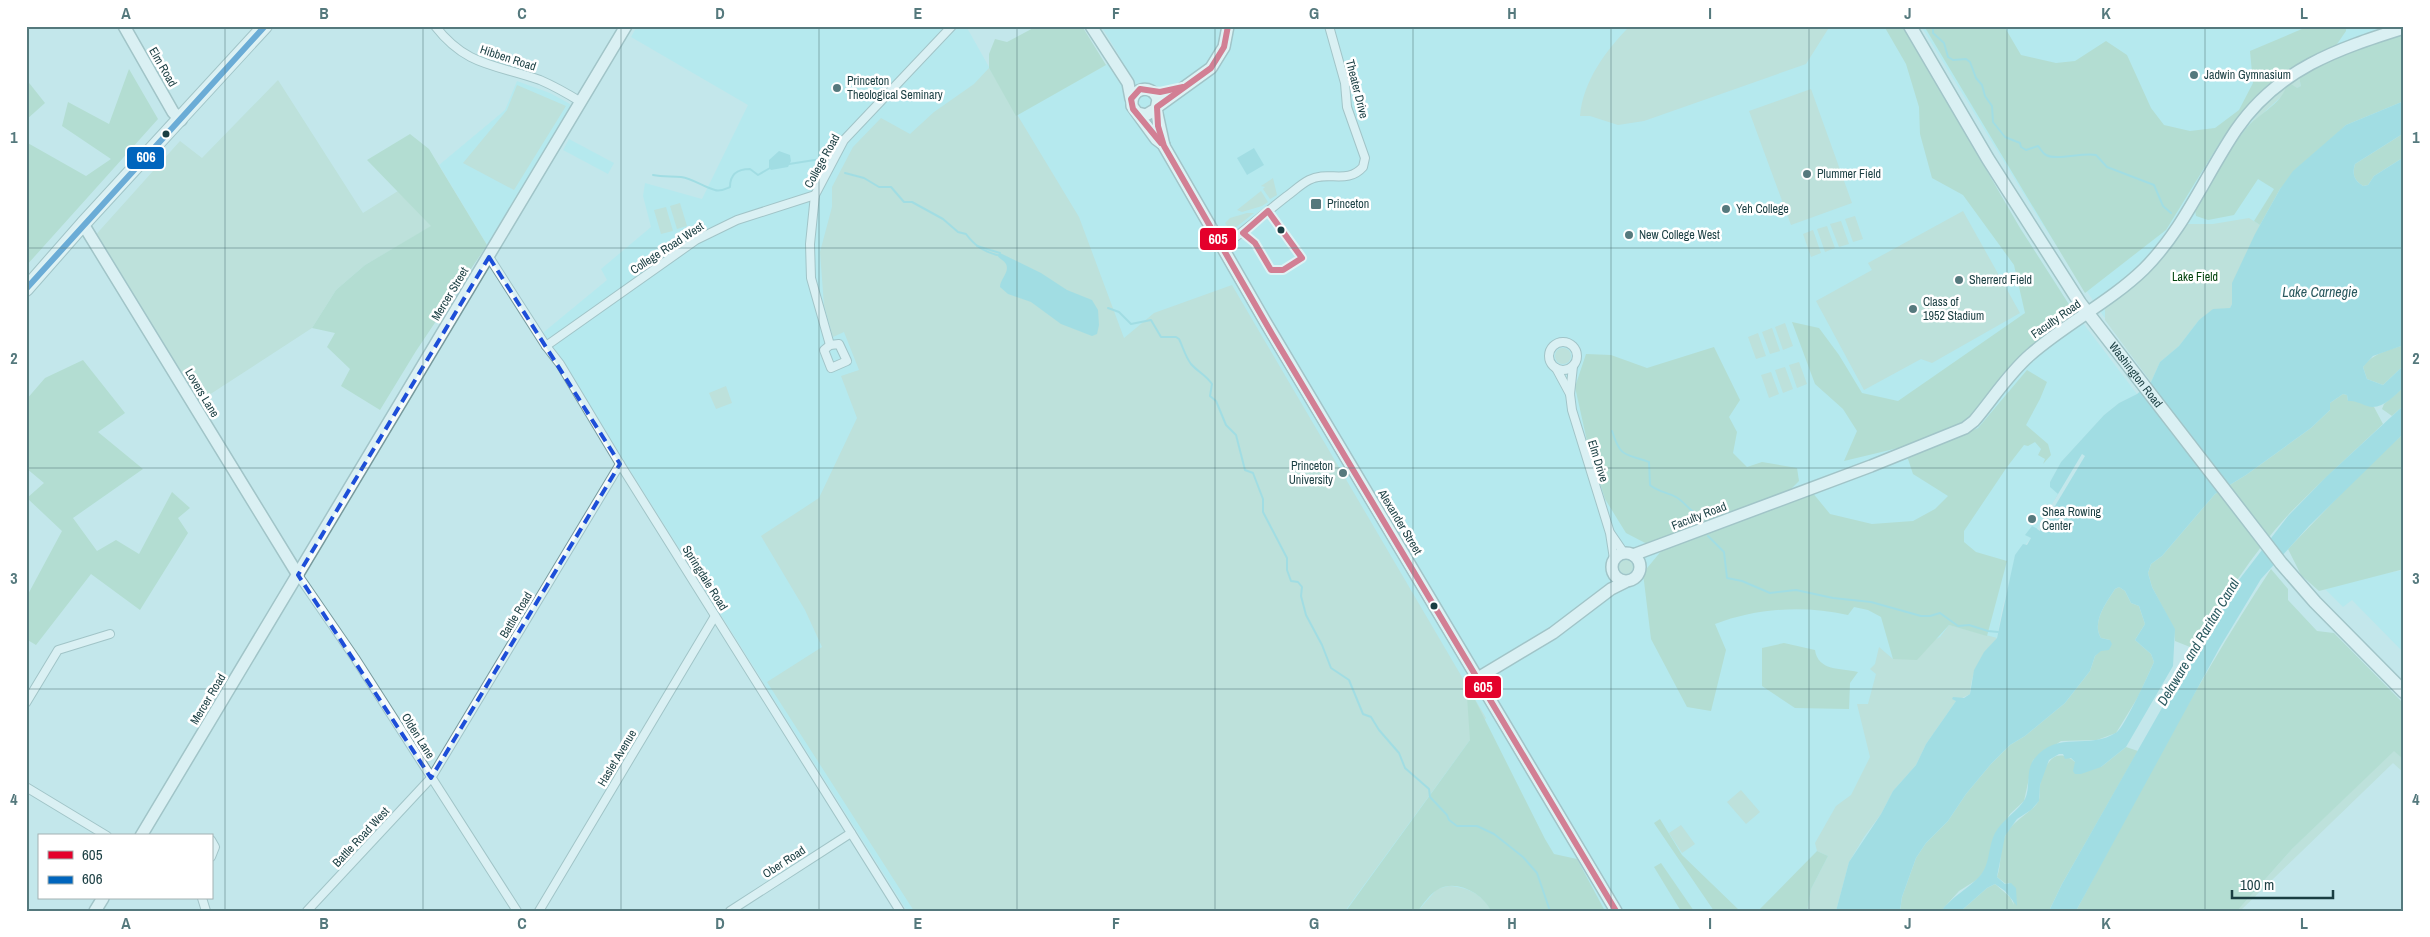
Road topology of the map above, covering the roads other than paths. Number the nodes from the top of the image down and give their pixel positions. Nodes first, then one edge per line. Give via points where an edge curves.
1 (124, 26) edge
2 (265, 26) edge
3 (435, 26) edge
4 (626, 26) edge
5 (952, 26) edge
6 (1091, 26) edge
7 (1228, 26) edge
8 (1329, 26) edge
9 (1910, 26) edge
10 (2404, 28) edge
11 (1118, 69) junction
12 (1183, 87) junction
13 (1151, 91) junction
14 (1132, 99) junction
15 (581, 102) junction
16 (1157, 108) junction
17 (1138, 113) junction
18 (181, 120) junction
19 (1164, 146) junction
20 (814, 194) junction
21 (83, 224) junction
22 (1222, 247) junction
23 (489, 258) junction
24 (26, 289) edge
25 (2088, 314) junction
26 (830, 345) dead end
27 (546, 346) junction
28 (1573, 366) junction
29 (1556, 368) junction
30 (1570, 394) junction
31 (620, 464) junction
32 (1610, 533) junction
33 (1658, 547) junction
34 (1621, 559) junction
35 (1640, 566) junction
36 (298, 575) junction
37 (1625, 582) junction
38 (1593, 602) junction
39 (715, 616) junction
40 (110, 634) dead end
41 (1478, 678) junction
42 (2404, 692) edge
43 (26, 703) edge
44 (431, 778) junction
45 (26, 787) edge
46 (851, 832) junction
47 (103, 834) edge
48 (142, 834) edge
49 (212, 842) edge
50 (212, 856) edge
51 (102, 900) edge
52 (95, 911) edge
53 (307, 911) edge
54 (517, 911) edge
55 (539, 911) edge
56 (730, 911) edge
57 (900, 911) edge
58 (1616, 911) edge

1 - 18 main road, Elm Road via 173,112
2 - 18 highway
3 - 15 street, Hibben Road via 454,47 473,59 541,81
4 - 15 main road, Mercer Street
5 - 20 street, College Road via 844,140
6 - 11 main road
7 - 12 main road via 1224,47 1216,62
8 - 22 street, Theater Drive via 1345,83 1347,107 1365,158 1363,168 1354,176 1324,176 1308,180
9 - 25 main road, Washington Road via 1988,159
10 - 25 main road, Faculty Road via 2332,52 2271,92 2236,131 2186,216 2158,253 2135,278
11 - 13 main road
11 - 14 main road via 1128,83
12 - 13 main road
12 - 16 main road
13 - 14 main road via 1136,92
13 - 16 main road via 1158,99
14 - 17 main road via 1133,109
15 - 23 main road, Mercer Street
16 - 17 main road via 1146,115
16 - 19 main road, Alexander Street
17 - 19 main road, Alexander Street
18 - 21 highway
19 - 22 main road, Alexander Street
20 - 26 street, College Road via 810,271
20 - 27 street, College Road West via 737,220 696,240
21 - 24 highway
21 - 36 main road, Lovers Lane
22 - 41 main road, Alexander Street
23 - 27 street, Springdale Road
23 - 36 main road, Mercer Street
25 - 33 main road, Faculty Road via 2030,354 1974,422 1956,433
25 - 42 main road, Washington Road via 2275,557
27 - 31 street, Springdale Road
28 - 29 street
28 - 29 street via 1577,358 1575,349 1563,342 1550,352 1551,362
28 - 30 street, Elm Drive
29 - 30 street, Elm Drive
30 - 32 street, Elm Drive via 1577,428
31 - 39 street, Springdale Road
31 - 44 street, Battle Road
32 - 34 street, Elm Drive
32 - 34 street, Elm Drive
33 - 34 main road, Faculty Road
33 - 35 main road, Faculty Road
34 - 35 main road
34 - 37 main road via 1617,578
34 - 38 main road
35 - 37 main road, Faculty Road via 1636,578
36 - 44 street, Olden Lane
36 - 48 main road, Mercer Road
37 - 38 main road
38 - 41 main road via 1553,633
39 - 46 street, Springdale Road
39 - 55 street, Haslet Avenue
40 - 43 street via 58,650
41 - 58 main road, Alexander Street
44 - 53 street, Battle Road West
44 - 54 street, Olden Lane
45 - 47 street
46 - 56 street, Ober Road
46 - 57 street, Springdale Road
49 - 50 street via 216,851
51 - 52 main road

